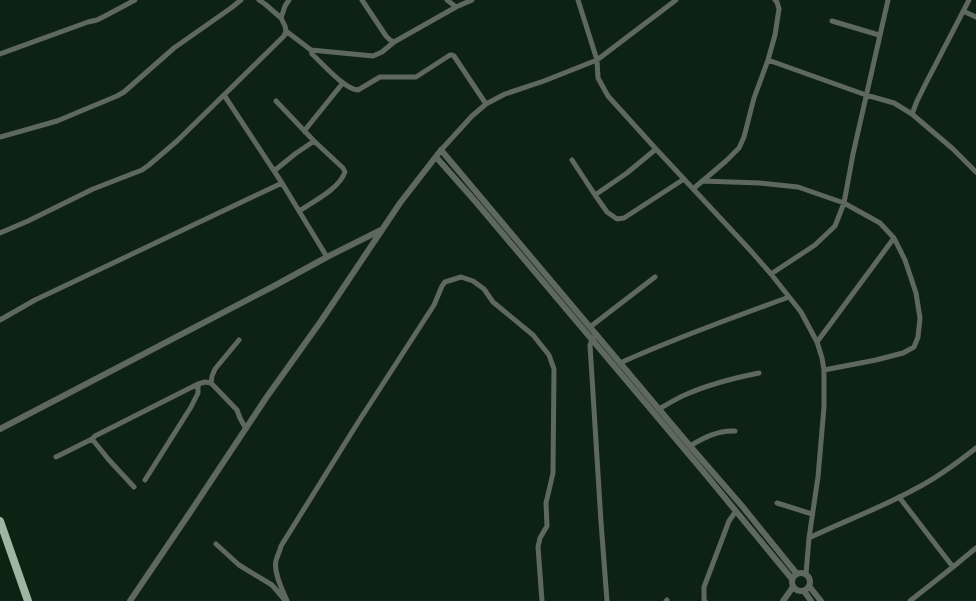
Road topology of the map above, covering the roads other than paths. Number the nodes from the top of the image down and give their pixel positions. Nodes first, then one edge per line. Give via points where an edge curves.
1 (135, 0) edge
2 (241, 0) edge
3 (259, 0) edge
4 (289, 0) edge
5 (362, 0) edge
6 (447, 0) edge
7 (472, 0) edge
8 (578, 0) edge
9 (676, 0) edge
10 (775, 0) edge
11 (888, 0) edge
12 (969, 0) edge
13 (456, 6) junction
14 (963, 10) junction
15 (976, 17) edge
16 (281, 18) junction
17 (832, 21) dead end
18 (286, 31) junction
19 (879, 35) junction
20 (394, 42) junction
21 (311, 50) junction
22 (0, 54) edge
23 (597, 60) junction
24 (768, 60) junction
25 (343, 84) junction
26 (224, 95) junction
27 (866, 95) junction
28 (276, 101) dead end
29 (486, 104) junction
30 (912, 114) junction
31 (305, 132) junction
32 (0, 137) edge
33 (314, 141) junction
34 (656, 149) junction
35 (441, 150) junction
36 (436, 157) junction
37 (572, 160) dead end
38 (274, 171) junction
39 (976, 172) edge
40 (684, 179) junction
41 (702, 181) junction
42 (282, 183) junction
43 (693, 189) junction
44 (595, 195) junction
45 (844, 203) junction
46 (299, 211) junction
47 (383, 229) junction
48 (0, 233) edge
49 (894, 238) junction
50 (326, 257) junction
51 (771, 274) junction
52 (655, 277) dead end
53 (789, 297) junction
54 (0, 320) edge
55 (590, 327) junction
56 (594, 337) junction
57 (239, 340) dead end
58 (817, 342) junction
59 (620, 363) junction
60 (824, 370) junction
61 (759, 373) dead end
62 (212, 383) junction
63 (198, 384) junction
64 (659, 409) junction
65 (0, 429) edge
66 (246, 429) junction
67 (734, 431) dead end
68 (92, 439) junction
69 (690, 446) junction
70 (976, 448) edge
71 (56, 456) dead end
72 (145, 480) dead end
73 (134, 487) dead end
74 (899, 497) junction
75 (777, 503) dead end
76 (736, 511) junction
77 (812, 514) junction
78 (0, 521) edge
79 (809, 538) junction
80 (216, 544) dead end
81 (976, 548) edge
82 (953, 567) junction
83 (797, 574) junction
84 (806, 574) junction
85 (792, 579) junction
86 (809, 586) junction
87 (793, 587) junction
88 (804, 591) junction
89 (28, 601) edge
90 (130, 601) edge
91 (287, 601) edge
92 (542, 601) edge
93 (608, 601) edge
94 (705, 601) edge
95 (783, 601) edge
96 (811, 601) edge
97 (821, 601) edge
98 (910, 601) edge

1 - 22 street via 97,20
2 - 32 street via 174,48 117,96 57,122
3 - 16 street
4 - 16 street
5 - 20 street via 386,36
6 - 13 street
7 - 13 street
8 - 23 street
9 - 23 street
10 - 24 street via 780,9
11 - 19 street
12 - 14 street
13 - 20 street
14 - 15 street
14 - 30 street
16 - 18 street
17 - 19 street
18 - 21 street
18 - 26 street via 284,36
19 - 27 street
20 - 21 street via 373,56
21 - 25 street via 312,54
23 - 29 street via 505,94
23 - 34 street via 598,78 608,96
24 - 27 street
24 - 41 street via 739,148
25 - 29 street via 358,90 380,77 416,77 452,55
25 - 31 street
26 - 38 street
26 - 48 street via 146,168 93,189
27 - 30 street via 894,103
27 - 45 street
28 - 31 street
29 - 35 street
30 - 39 street
31 - 33 street
33 - 38 street
33 - 46 street via 343,168 344,177 327,193
34 - 40 street
34 - 44 street
35 - 36 street
35 - 55 street
36 - 47 street
36 - 56 street
37 - 44 street
38 - 42 street
40 - 43 street
40 - 44 street via 624,218 617,219 607,212
41 - 43 street
41 - 45 street via 798,187
42 - 46 street
42 - 54 street via 35,300
43 - 51 street
45 - 49 street via 880,223
45 - 51 street via 835,226 815,245
46 - 50 street
47 - 50 street
47 - 66 street
49 - 58 street
49 - 60 street via 905,260 916,293 920,318 914,347 903,353 876,360
50 - 65 street
51 - 53 street
52 - 55 street
53 - 58 street via 801,312
53 - 59 street via 670,341
55 - 56 street
56 - 59 street
56 - 76 street
56 - 93 street via 590,344 600,522
57 - 62 street via 215,369
58 - 60 street
59 - 64 street
60 - 77 street via 824,407
61 - 64 street via 708,386
62 - 63 street
62 - 66 street via 237,410
63 - 68 street
63 - 72 street via 198,393 191,407
64 - 69 street
66 - 90 street
67 - 69 street via 716,433
68 - 71 street
68 - 73 street
69 - 83 street
70 - 74 street via 931,480
74 - 79 street
74 - 82 street
75 - 77 street
76 - 85 street
76 - 94 street via 729,521 704,587
77 - 79 street
78 - 89 main road
79 - 84 street
80 - 91 street via 239,565 272,585
81 - 82 street
82 - 98 street
83 - 84 street
83 - 85 street
84 - 86 street via 810,580
85 - 87 street
86 - 88 street
86 - 97 street
87 - 88 street
87 - 95 street
88 - 96 street
91 - 92 street via 275,566 281,546 434,305 442,286 446,282 461,278 473,280 484,289 493,302 533,335 549,355 554,369 553,473 546,503 547,526 538,547

